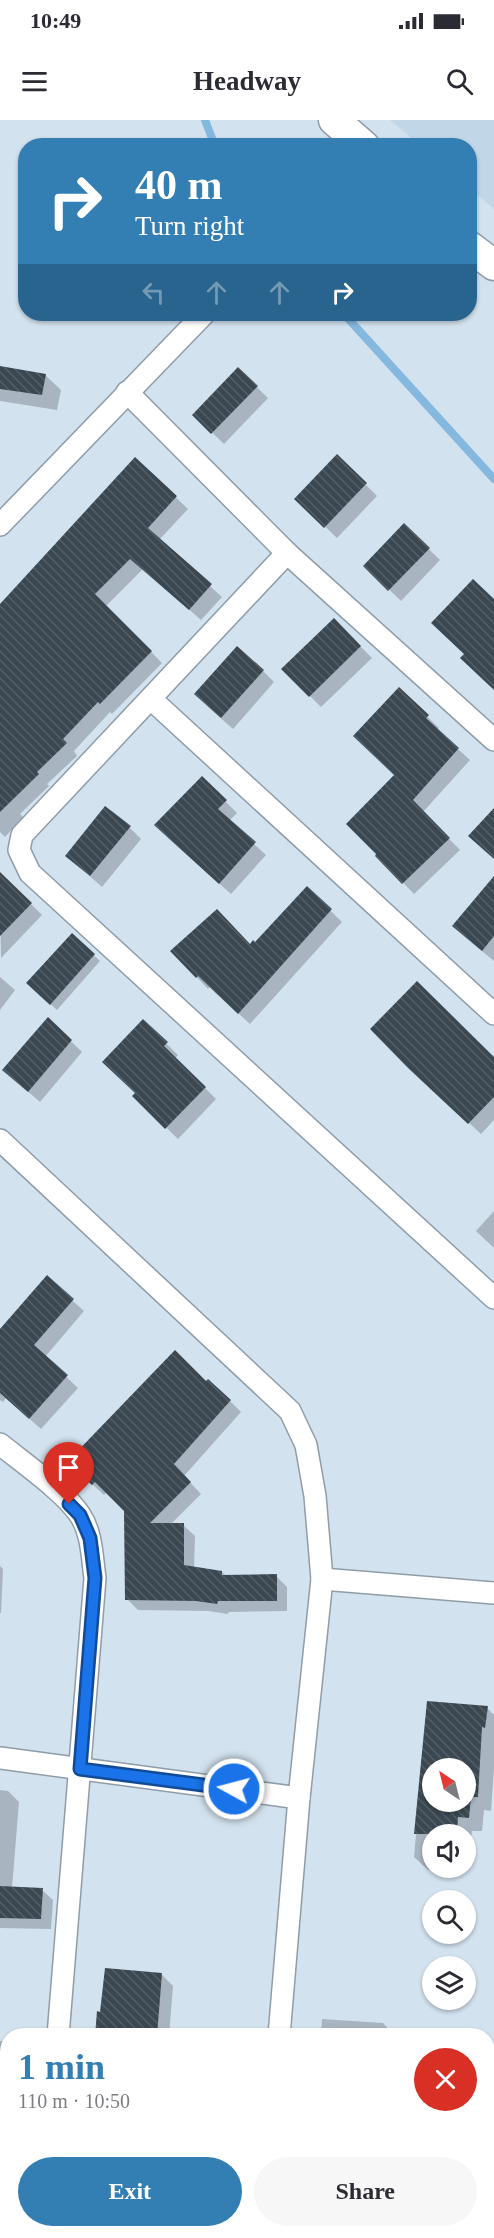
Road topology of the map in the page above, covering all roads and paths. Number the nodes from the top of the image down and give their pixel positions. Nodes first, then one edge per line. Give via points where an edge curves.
1 (334, 120) edge
2 (355, 138) edge
3 (477, 252) edge
4 (494, 265) edge
5 (197, 321) edge
6 (127, 392) junction
7 (0, 525) edge
8 (287, 553) junction
9 (151, 699) junction
10 (494, 740) edge
11 (494, 1014) edge
12 (0, 1140) edge
13 (494, 1298) edge
14 (0, 1444) edge
15 (322, 1580) junction
16 (494, 1593) edge
17 (0, 1758) edge
18 (80, 1769) junction
19 (299, 1798) junction
20 (59, 2028) edge
21 (280, 2028) edge

1 - 2 street
3 - 4 street
5 - 6 street
6 - 7 street
6 - 8 street
8 - 9 street
8 - 10 street
9 - 11 street
9 - 13 street via 22,835 19,850 30,873
12 - 15 street via 290,1411 306,1445
14 - 18 street via 73,1507 90,1538 95,1578
15 - 16 street
15 - 19 street
17 - 18 street
18 - 19 street
18 - 20 street
19 - 21 street

